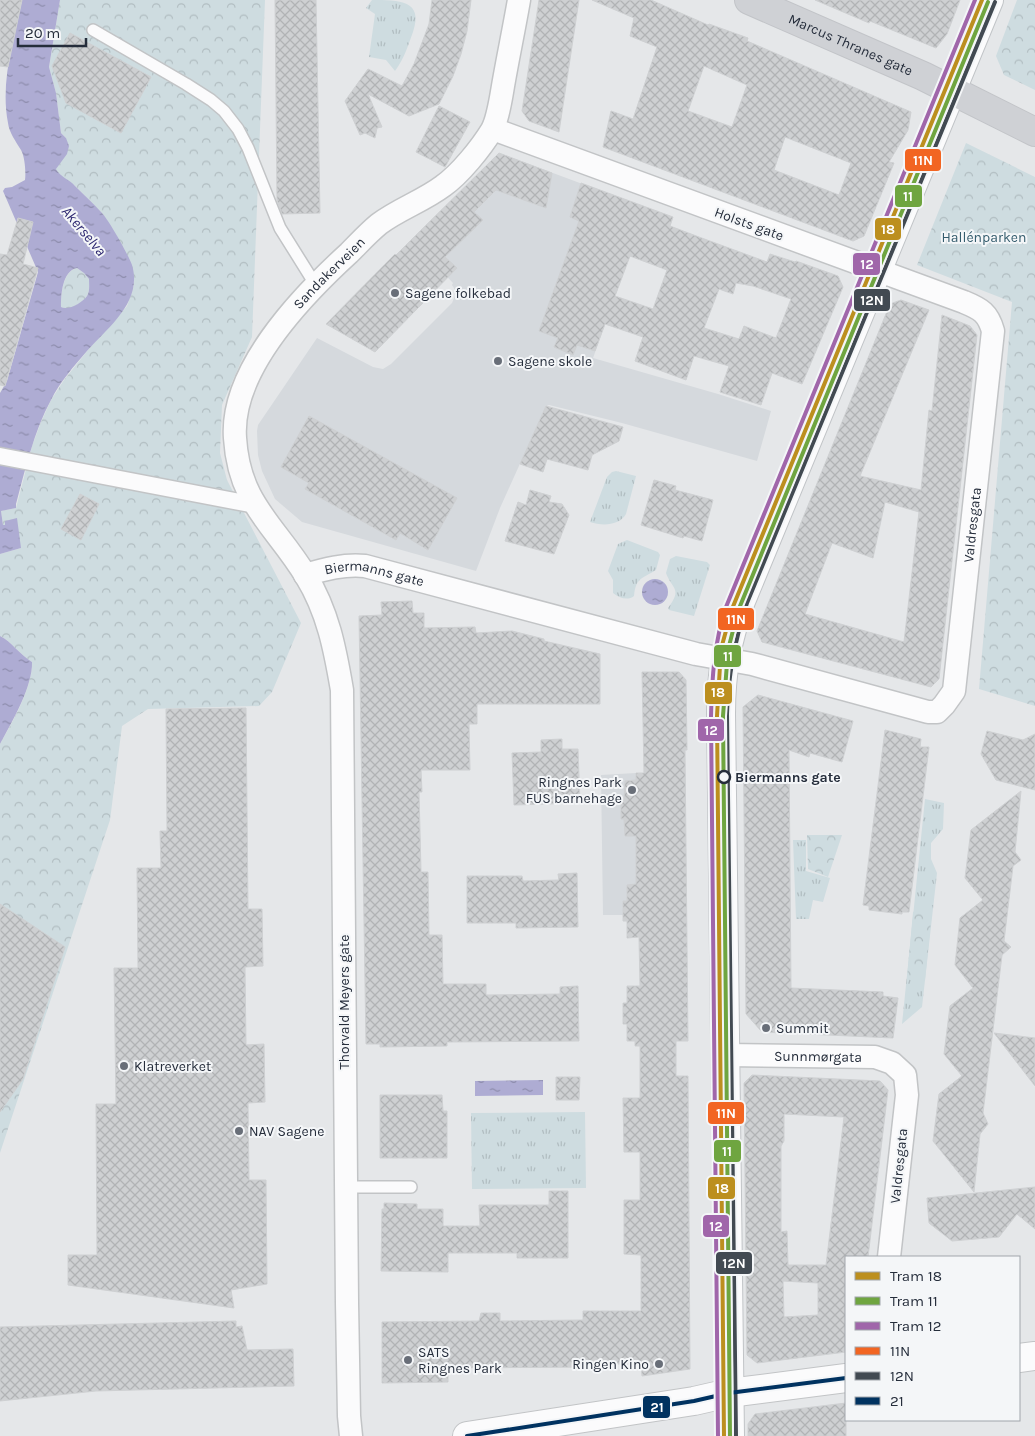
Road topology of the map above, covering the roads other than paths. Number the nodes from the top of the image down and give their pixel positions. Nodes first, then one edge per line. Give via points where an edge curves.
1 (519, 0) edge
2 (749, 0) edge
3 (989, 0) edge
4 (93, 30) dead end
5 (951, 91) junction
6 (493, 129) junction
7 (1035, 132) edge
8 (878, 271) junction
9 (315, 284) junction
10 (993, 331) joint
11 (0, 456) edge
12 (255, 505) junction
13 (305, 575) junction
14 (724, 659) junction
15 (937, 712) joint
16 (726, 1055) junction
17 (905, 1075) joint
18 (345, 1186) junction
19 (411, 1186) dead end
20 (889, 1256) edge
21 (1035, 1356) edge
22 (1020, 1358) edge
23 (845, 1378) edge
24 (729, 1393) junction
25 (351, 1436) edge
26 (467, 1436) edge
27 (730, 1436) edge

1 - 6 street, Sandakerveien
2 - 5 main road, Marcus Thranes gate
3 - 5 main road
4 - 9 lane via 186,84 224,111 248,148 280,228
5 - 7 main road, Marcus Thranes gate
5 - 8 main road
6 - 8 street, Holsts gate
6 - 9 street, Sandakerveien via 462,170 444,186 379,224
8 - 10 street, Holsts gate via 977,307 986,314
8 - 14 main road via 741,601
9 - 12 street, Sandakerveien via 276,330 258,358 236,412 238,466
10 - 15 street, Valdresgata via 954,691
11 - 12 street
12 - 13 street, Sandakerveien
13 - 14 street, Biermanns gate via 327,569 365,566 686,652
13 - 18 street, Thorvald Meyers gate via 330,628 342,690
14 - 15 street, Biermanns gate
14 - 16 main road via 721,714
16 - 17 street, Sunnmørgata via 875,1057 892,1063
16 - 24 main road
17 - 20 street, Valdresgata via 907,1095
18 - 19 lane
18 - 25 street, Thorvald Meyers gate via 348,1416
21 - 22 main road
23 - 24 main road
24 - 26 main road
24 - 27 main road

